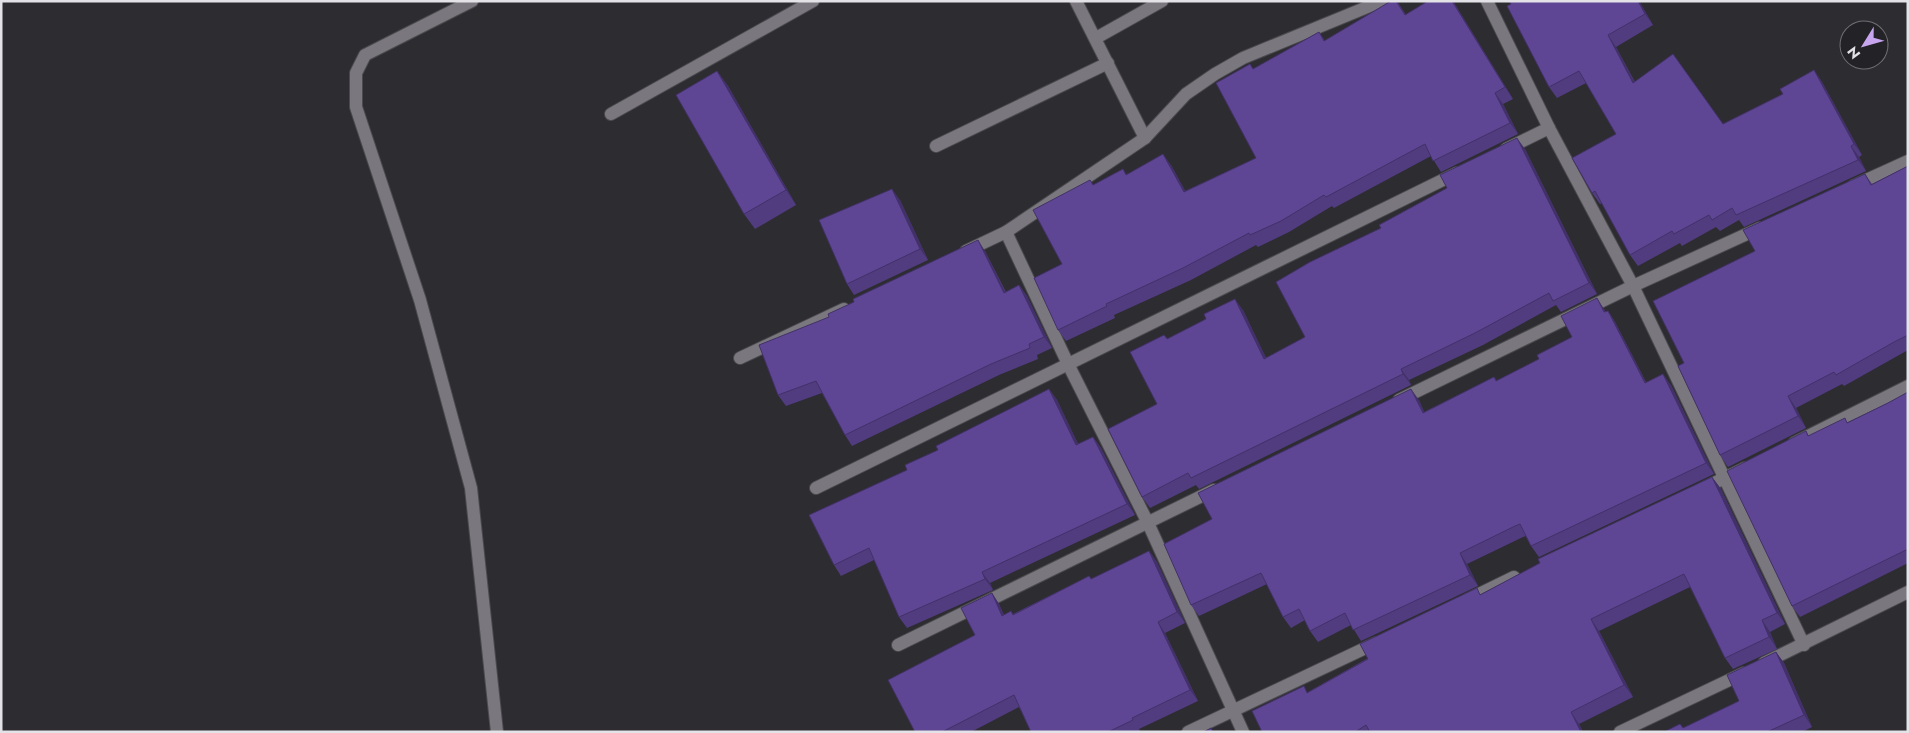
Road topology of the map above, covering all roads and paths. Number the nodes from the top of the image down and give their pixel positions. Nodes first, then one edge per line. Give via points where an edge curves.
1 (472, 1) edge
2 (813, 1) edge
3 (1076, 1) edge
4 (1162, 1) edge
5 (1382, 1) edge
6 (1488, 1) edge
7 (1096, 38) junction
8 (1108, 63) junction
9 (611, 114) dead end
10 (1549, 128) junction
11 (1145, 138) junction
12 (936, 146) dead end
13 (1495, 154) edge
14 (1908, 161) edge
15 (1469, 167) edge
16 (1837, 193) edge
17 (1775, 221) edge
18 (1006, 232) junction
19 (953, 257) edge
20 (1633, 286) junction
21 (855, 303) edge
22 (740, 358) dead end
23 (1068, 364) junction
24 (1908, 386) edge
25 (1386, 406) edge
26 (1785, 448) edge
27 (1759, 461) edge
28 (1724, 478) junction
29 (1227, 484) edge
30 (816, 488) dead end
31 (1688, 495) edge
32 (1148, 523) junction
33 (1528, 571) edge
34 (1908, 592) edge
35 (1456, 605) edge
36 (1385, 639) edge
37 (898, 645) dead end
38 (1804, 645) junction
39 (1233, 711) junction
40 (497, 732) edge
41 (1188, 732) edge
42 (1243, 732) edge
43 (1620, 732) edge

1 - 40 street via 365,54 356,73 356,107 420,300 471,488
2 - 9 street
3 - 7 street
4 - 7 street
5 - 11 street via 1243,58 1215,74 1186,94
6 - 10 street
7 - 8 street
8 - 11 street
8 - 12 street
10 - 13 street
10 - 20 street
11 - 18 street
14 - 16 street
15 - 23 street
17 - 20 street
18 - 19 street
18 - 23 street
20 - 25 street
20 - 28 street
21 - 22 street
23 - 30 street
23 - 32 street
24 - 26 street
27 - 28 street
28 - 31 street
28 - 38 street
29 - 32 street
32 - 37 street
32 - 39 street
33 - 35 street
34 - 38 street
36 - 39 street
38 - 43 street
39 - 41 street
39 - 42 street

